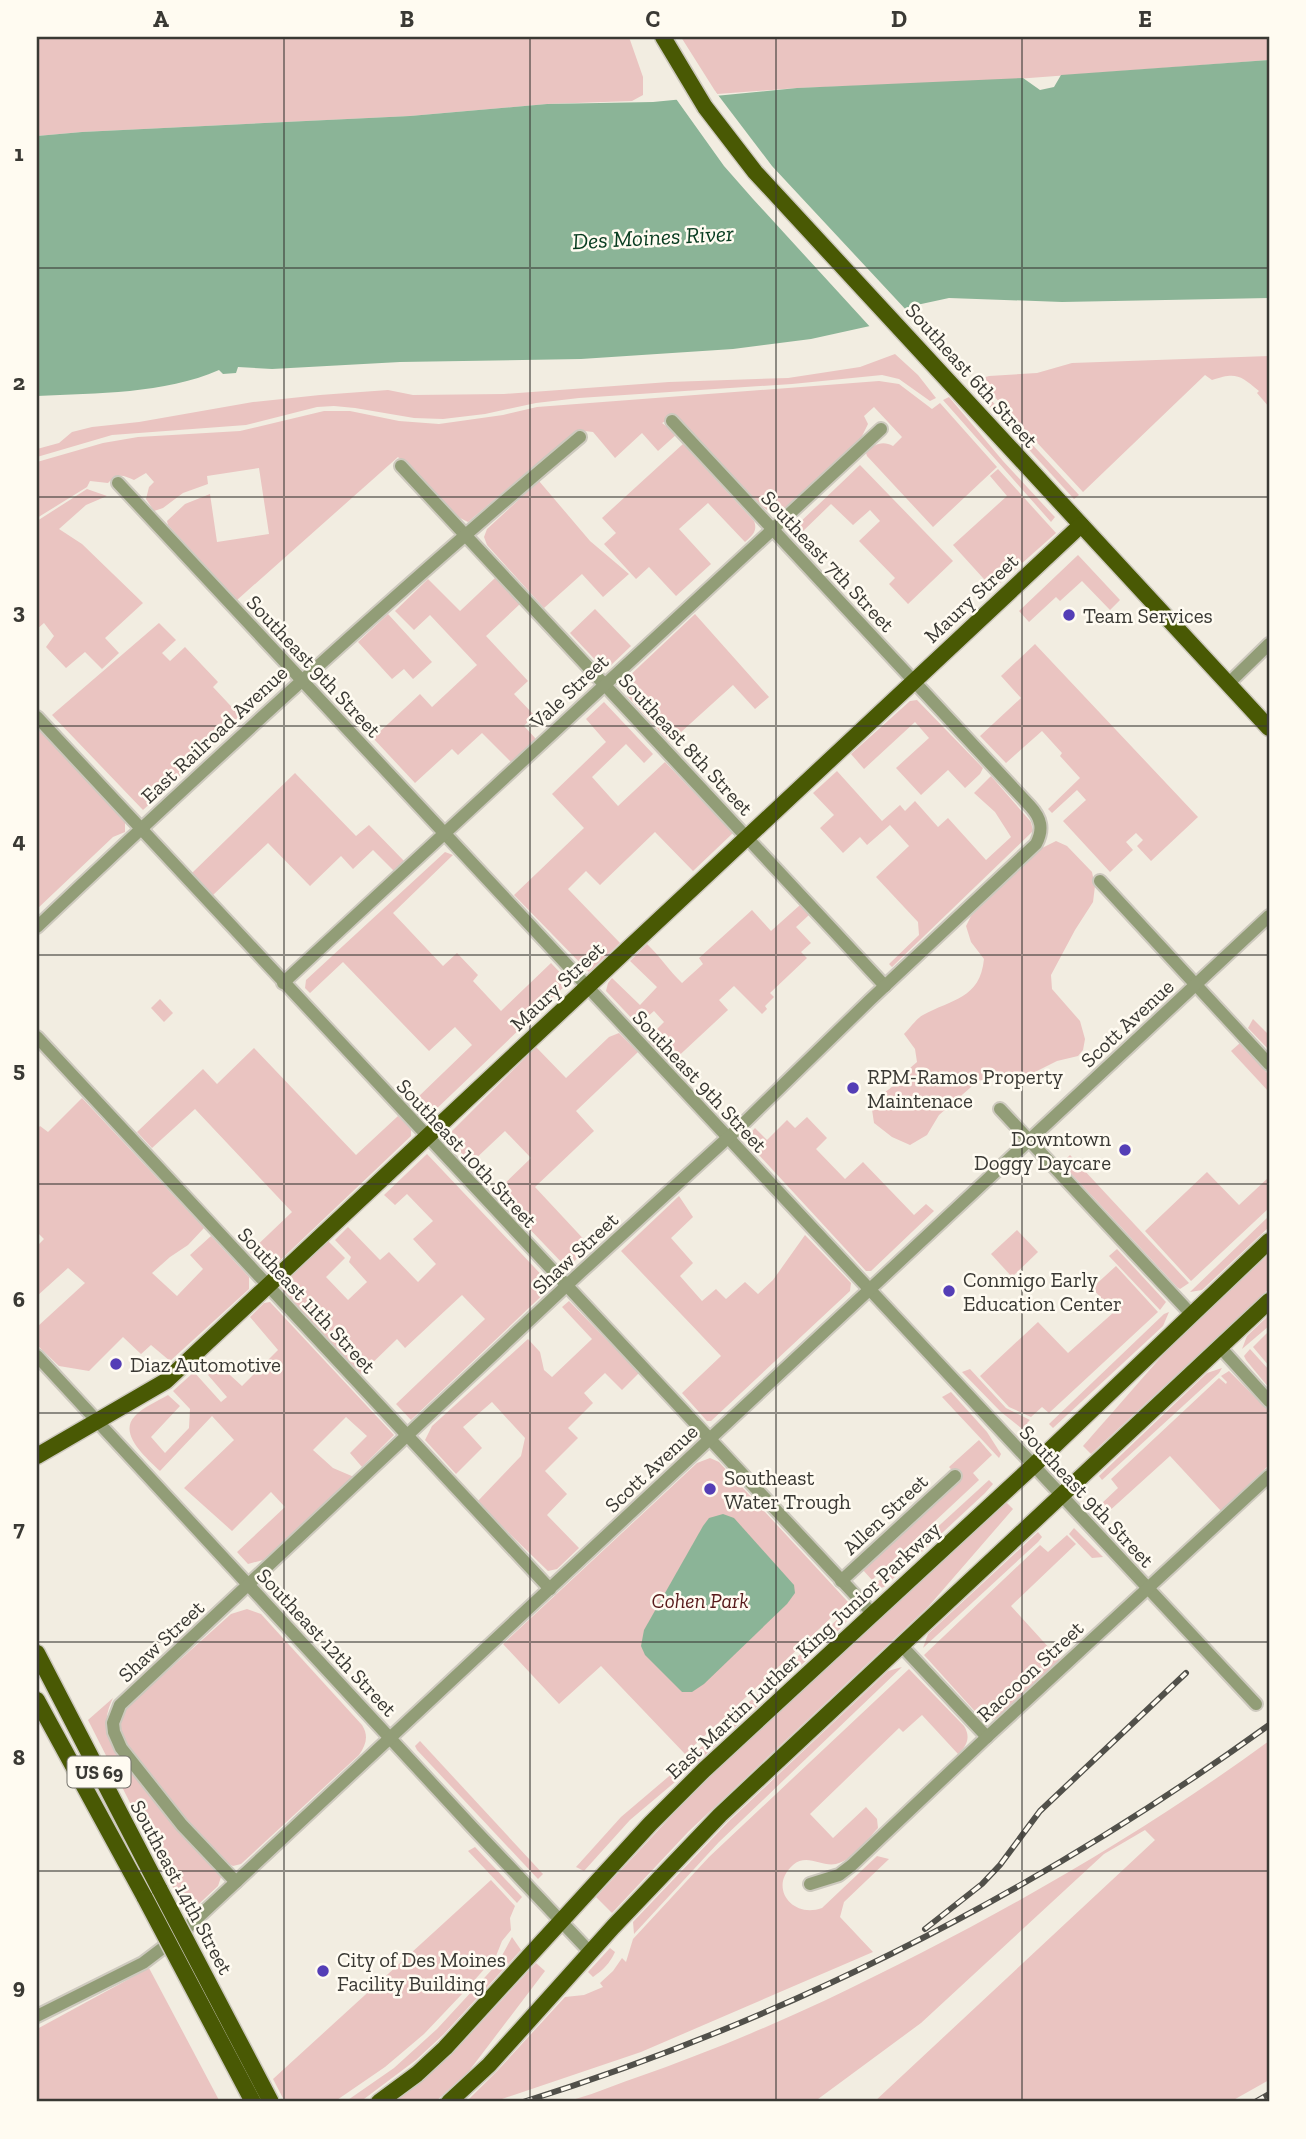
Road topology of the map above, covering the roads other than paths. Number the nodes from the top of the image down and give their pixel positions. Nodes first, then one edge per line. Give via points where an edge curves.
1 (663, 37) edge
2 (672, 421) dead end
3 (881, 429) dead end
4 (580, 437) dead end
5 (401, 466) dead end
6 (118, 484) dead end
7 (1081, 525) junction
8 (773, 530) junction
9 (464, 534) junction
10 (1269, 644) edge
11 (300, 680) junction
12 (913, 681) junction
13 (1228, 684) junction
14 (604, 685) junction
15 (37, 717) edge
16 (1269, 728) edge
17 (1040, 821) joint
18 (141, 828) junction
19 (444, 834) junction
20 (746, 837) junction
21 (1100, 881) dead end
22 (1269, 916) edge
23 (37, 927) edge
24 (283, 983) junction
25 (1196, 984) junction
26 (885, 986) junction
27 (586, 987) junction
28 (37, 1037) edge
29 (1269, 1064) edge
30 (1000, 1109) dead end
31 (426, 1137) junction
32 (727, 1139) junction
33 (1029, 1140) junction
34 (1269, 1241) edge
35 (267, 1286) junction
36 (566, 1287) junction
37 (869, 1291) junction
38 (1269, 1301) edge
39 (1192, 1315) junction
40 (1220, 1347) junction
41 (37, 1356) edge
42 (1269, 1401) edge
43 (97, 1420) junction
44 (407, 1436) junction
45 (709, 1440) junction
46 (39, 1453) edge
47 (1033, 1466) junction
48 (955, 1476) dead end
49 (1269, 1476) edge
50 (1061, 1495) junction
51 (841, 1581) junction
52 (249, 1585) junction
53 (550, 1589) junction
54 (1148, 1589) junction
55 (872, 1613) junction
56 (901, 1645) junction
57 (37, 1653) edge
58 (37, 1700) edge
59 (1256, 1704) dead end
60 (987, 1737) junction
61 (390, 1738) junction
62 (236, 1882) junction
63 (810, 1884) dead end
64 (561, 1922) junction
65 (590, 1952) junction
66 (37, 2016) edge
67 (253, 2102) edge
68 (271, 2102) edge
69 (379, 2102) edge
70 (449, 2102) edge

1 - 7 main road, Southeast 6th Street via 705,107 755,172
2 - 8 street, Southeast 7th Street
3 - 8 street, Vale Street
4 - 9 street, East Railroad Avenue
5 - 9 street, Southeast 8th Street
6 - 11 street, Southeast 9th Street
7 - 12 main road, Maury Street
7 - 13 main road, Southeast 6th Street
8 - 12 street, Southeast 7th Street
8 - 14 street, Vale Street
9 - 11 street, East Railroad Avenue
9 - 14 street, Southeast 8th Street
10 - 13 street
11 - 18 street, East Railroad Avenue
11 - 19 street, Southeast 9th Street
12 - 17 street, Southeast 7th Street
12 - 20 main road, Maury Street
13 - 16 main road, Southeast 6th Street
14 - 19 street, Vale Street
14 - 20 street, Southeast 8th Street
15 - 18 street, Southeast 10th Street
17 - 26 street, Shaw Street via 1042,830 1036,844
18 - 23 street, East Railroad Avenue
18 - 24 street, Southeast 10th Street
19 - 24 street, Vale Street
19 - 27 street, Southeast 9th Street
20 - 26 street, Southeast 8th Street
20 - 27 main road, Maury Street
21 - 25 street
22 - 25 street, Scott Avenue
24 - 31 street, Southeast 10th Street
25 - 29 street
25 - 33 street, Scott Avenue
26 - 32 street, Shaw Street
27 - 31 main road, Maury Street
27 - 32 street, Southeast 9th Street
28 - 35 street, Southeast 11th Street
30 - 33 street
31 - 35 main road, Maury Street
31 - 36 street, Southeast 10th Street
32 - 36 street, Shaw Street
32 - 37 street, Southeast 9th Street
33 - 37 street, Scott Avenue
33 - 39 street
34 - 39 main road, East Martin Luther King Junior Parkway
35 - 43 main road, Maury Street via 166,1381
35 - 44 street, Southeast 11th Street
36 - 44 street, Shaw Street
36 - 45 street, Southeast 10th Street
37 - 45 street, Scott Avenue
37 - 47 street, Southeast 9th Street
38 - 40 main road
39 - 47 main road, East Martin Luther King Junior Parkway
40 - 42 street
40 - 50 main road
41 - 43 street, Southeast 12th Street
43 - 46 main road, Maury Street
43 - 52 street, Southeast 12th Street
44 - 52 street, Shaw Street
44 - 53 street, Southeast 11th Street
45 - 51 street, Southeast 10th Street
45 - 53 street, Scott Avenue
47 - 50 street, Southeast 9th Street
47 - 55 main road, East Martin Luther King Junior Parkway
48 - 51 street, Allen Street
49 - 54 street, Raccoon Street
50 - 54 street, Southeast 9th Street
50 - 56 main road
51 - 55 street, Southeast 10th Street
52 - 61 street, Southeast 12th Street
52 - 62 street, Shaw Street via 120,1705 113,1723 121,1748 182,1825
53 - 61 street, Scott Avenue
54 - 59 street, Southeast 9th Street
54 - 60 street, Raccoon Street
55 - 64 main road, East Martin Luther King Junior Parkway via 672,1802
56 - 60 street
56 - 65 main road via 720,1815
57 - 68 main road, Southeast 14th Street / US 69, bridge
58 - 67 main road, Southeast 14th Street / US 69, bridge
60 - 63 street, Raccoon Street via 852,1865 839,1875
61 - 62 street, Scott Avenue
61 - 64 street, Southeast 12th Street
62 - 66 street, Scott Avenue via 144,1963
64 - 65 street, Southeast 12th Street
64 - 69 main road, East Martin Luther King Junior Parkway via 445,2048
65 - 70 main road via 489,2065

